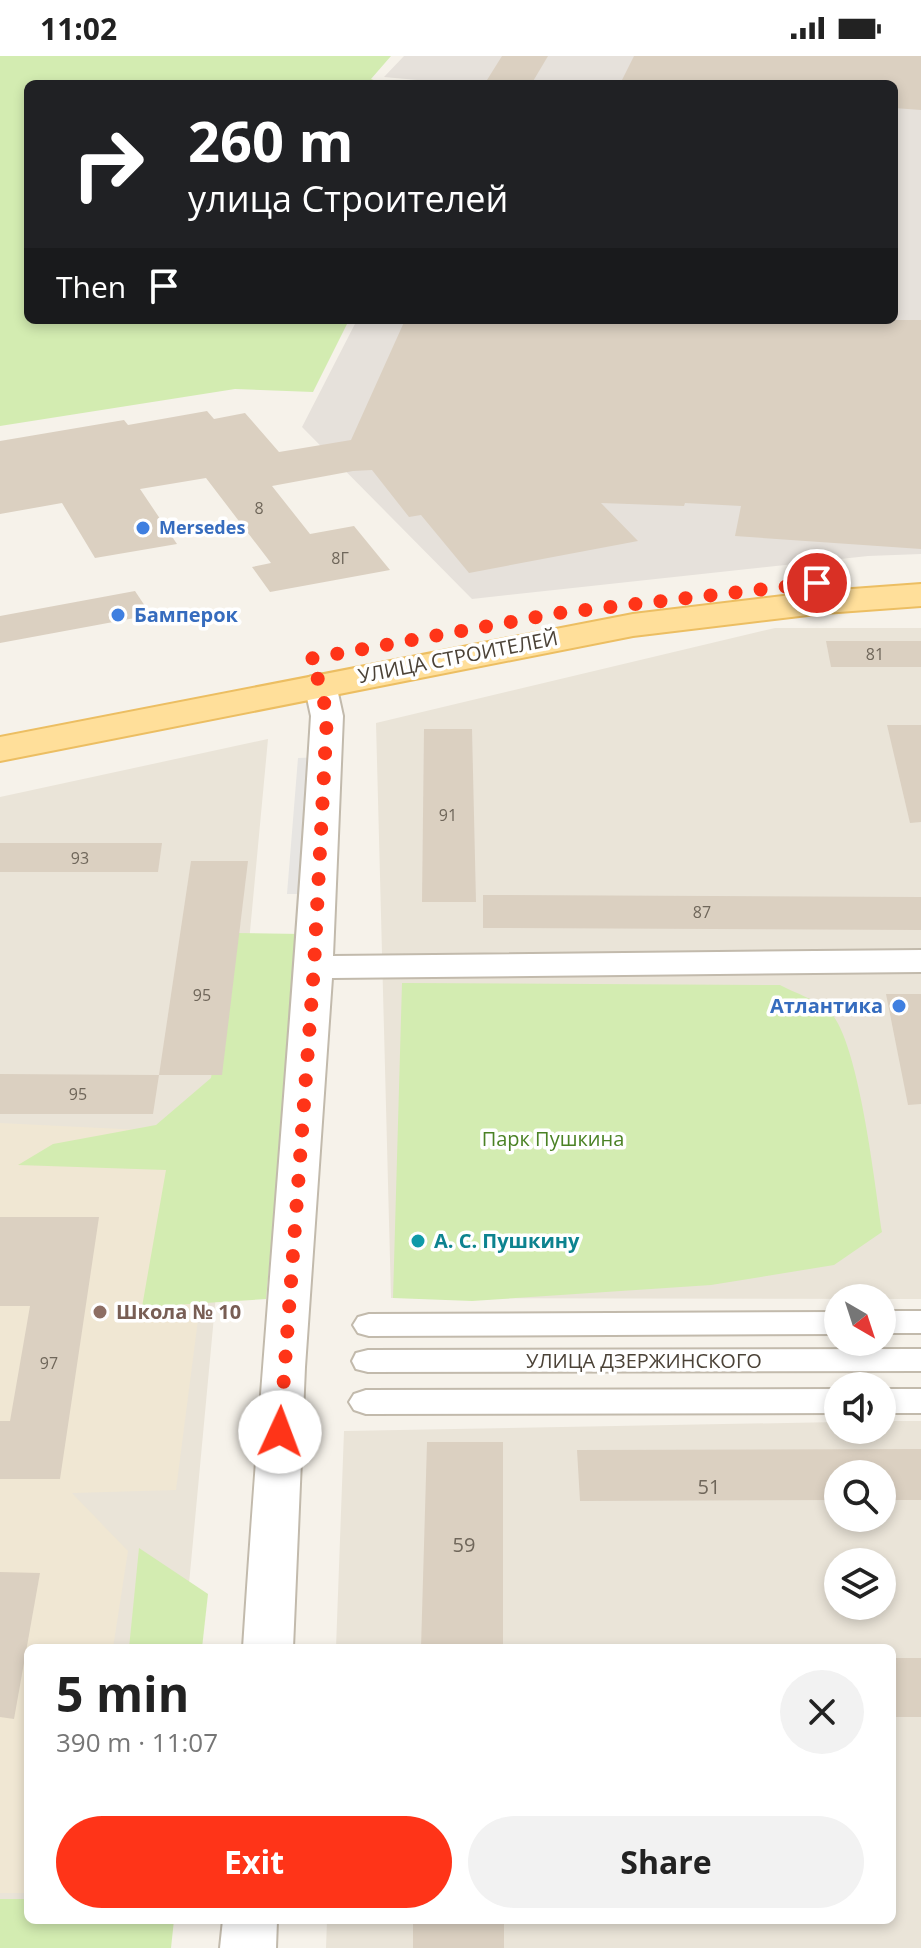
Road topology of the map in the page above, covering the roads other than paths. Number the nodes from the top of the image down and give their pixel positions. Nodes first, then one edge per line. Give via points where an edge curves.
1 (921, 576) edge
2 (921, 595) edge
3 (315, 672) junction
4 (0, 722) edge
5 (0, 749) edge
6 (921, 961) edge
7 (314, 967) junction
8 (896, 1322) edge
9 (921, 1322) edge
10 (824, 1323) edge
11 (369, 1325) dead end
12 (921, 1360) edge
13 (368, 1361) dead end
14 (824, 1401) edge
15 (896, 1401) edge
16 (921, 1401) edge
17 (366, 1402) dead end
18 (268, 1644) edge
19 (250, 1924) edge
20 (248, 1948) edge

1 - 3 main road, УЛИЦА СТРОИТЕЛЕЙ via 786,585 531,617
2 - 3 main road, УЛИЦА СТРОИТЕЛЕЙ via 633,625
3 - 4 main road, УЛИЦА СТРОИТЕЛЕЙ
3 - 5 main road, УЛИЦА СТРОИТЕЛЕЙ
3 - 7 street via 327,716
6 - 7 street
7 - 18 street
8 - 9 street
10 - 11 street, УЛИЦА ДЗЕРЖИНСКОГО
12 - 13 street, УЛИЦА ДЗЕРЖИНСКОГО
14 - 17 street, УЛИЦА ДЗЕРЖИНСКОГО
15 - 16 street
19 - 20 street

